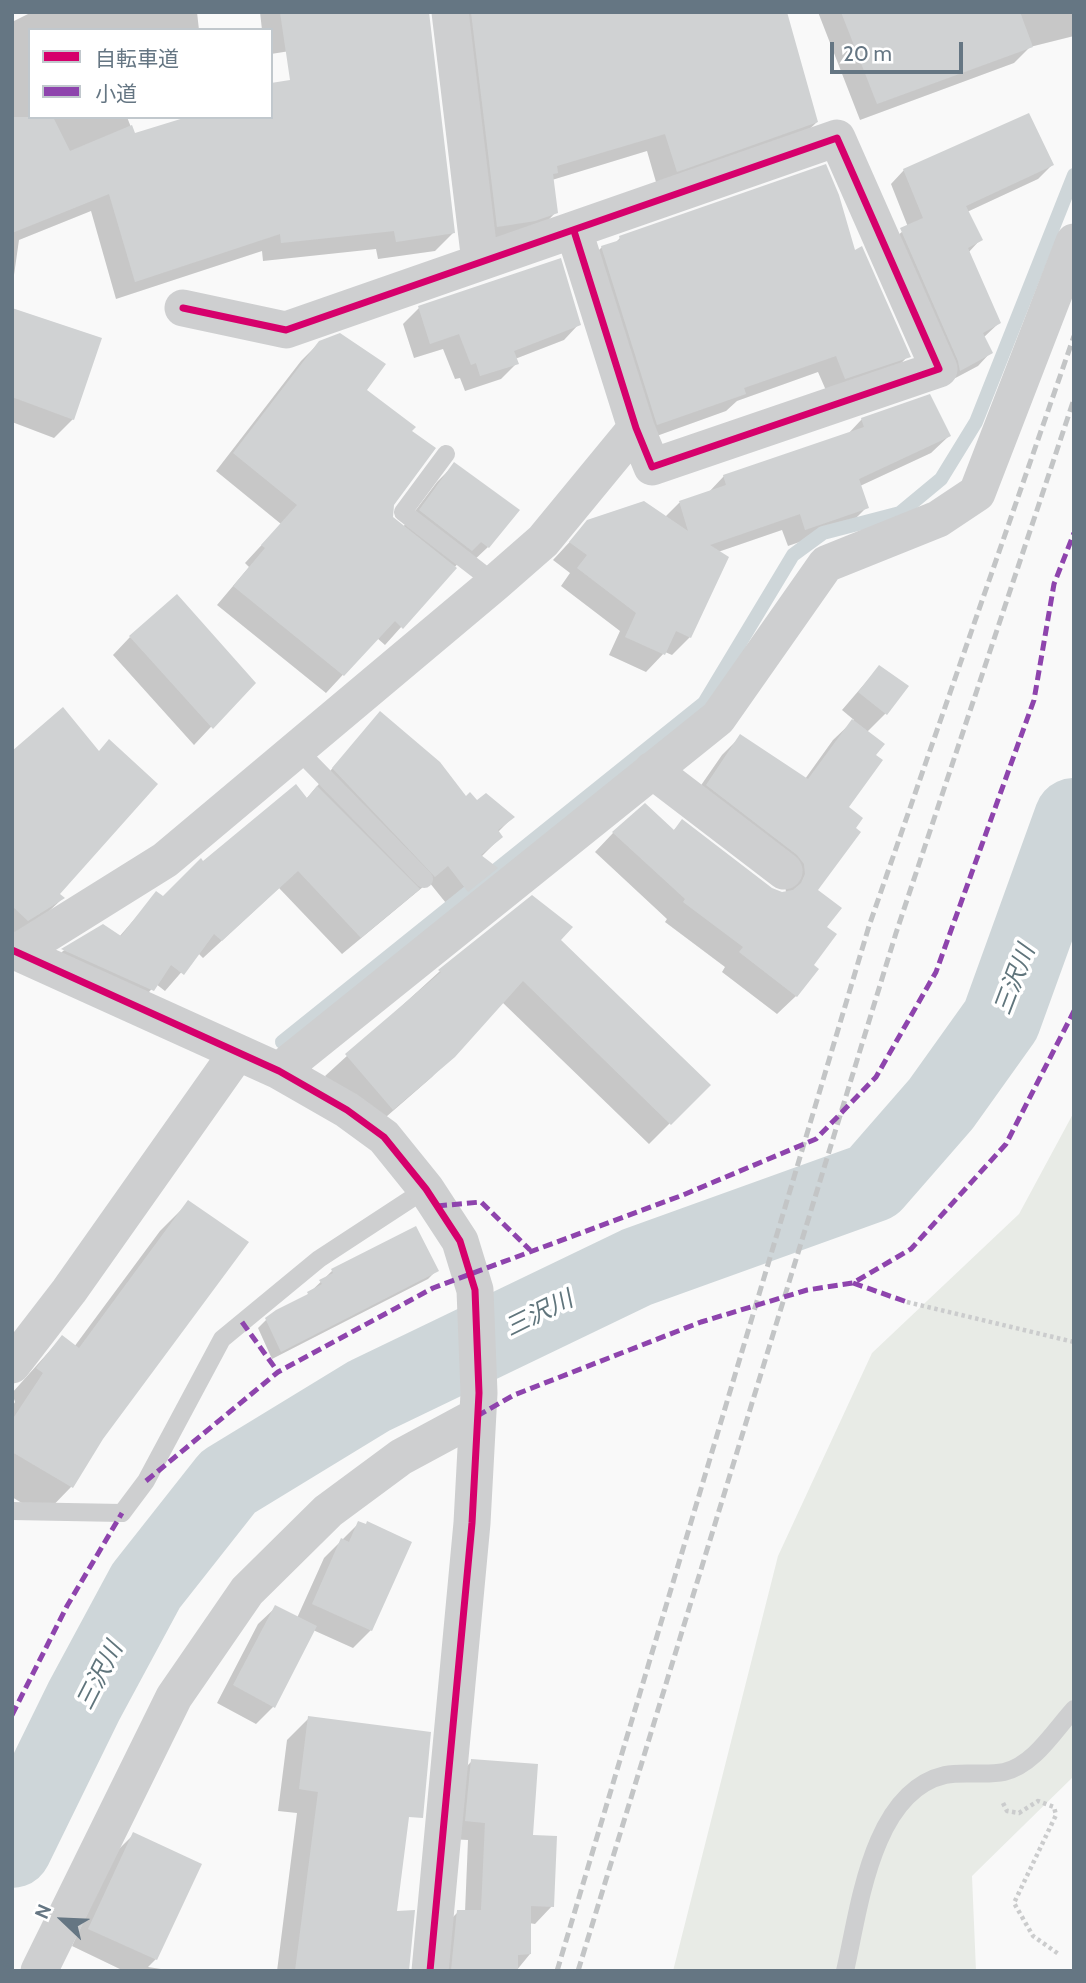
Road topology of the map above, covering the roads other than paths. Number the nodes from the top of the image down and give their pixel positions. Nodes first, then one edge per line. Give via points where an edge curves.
1 (450, 12) edge
2 (574, 231) junction
3 (1074, 242) edge
4 (480, 262) junction
5 (183, 308) dead end
6 (636, 428) junction
7 (446, 454) dead end
8 (495, 583) junction
9 (298, 749) junction
10 (652, 770) junction
11 (784, 871) dead end
12 (424, 879) dead end
13 (14, 951) edge
14 (237, 1053) junction
15 (279, 1071) junction
16 (426, 1189) junction
17 (12, 1365) edge
18 (478, 1405) junction
19 (12, 1511) edge
20 (1074, 1709) edge
21 (39, 1971) edge
22 (430, 1971) edge
23 (845, 1971) edge

1 - 4 street
2 - 4 street
2 - 6 street
2 - 6 street via 837,138 939,369 652,467
3 - 10 street via 977,493 938,519 826,564 718,718
4 - 5 street via 286,330
6 - 8 street via 544,541
7 - 8 lane via 403,512
8 - 9 street
9 - 12 lane
9 - 13 street via 165,860
10 - 11 street
10 - 15 street
13 - 14 street
14 - 15 street
14 - 17 street
15 - 16 street via 348,1110 384,1137
16 - 18 street via 460,1241 475,1290
16 - 19 lane via 319,1259 222,1339 146,1480 121,1513
18 - 21 street via 328,1511 247,1591 174,1697
18 - 22 street via 466,1588
20 - 23 lane via 1025,1764 1003,1772 944,1775 914,1791 886,1825 872,1853

